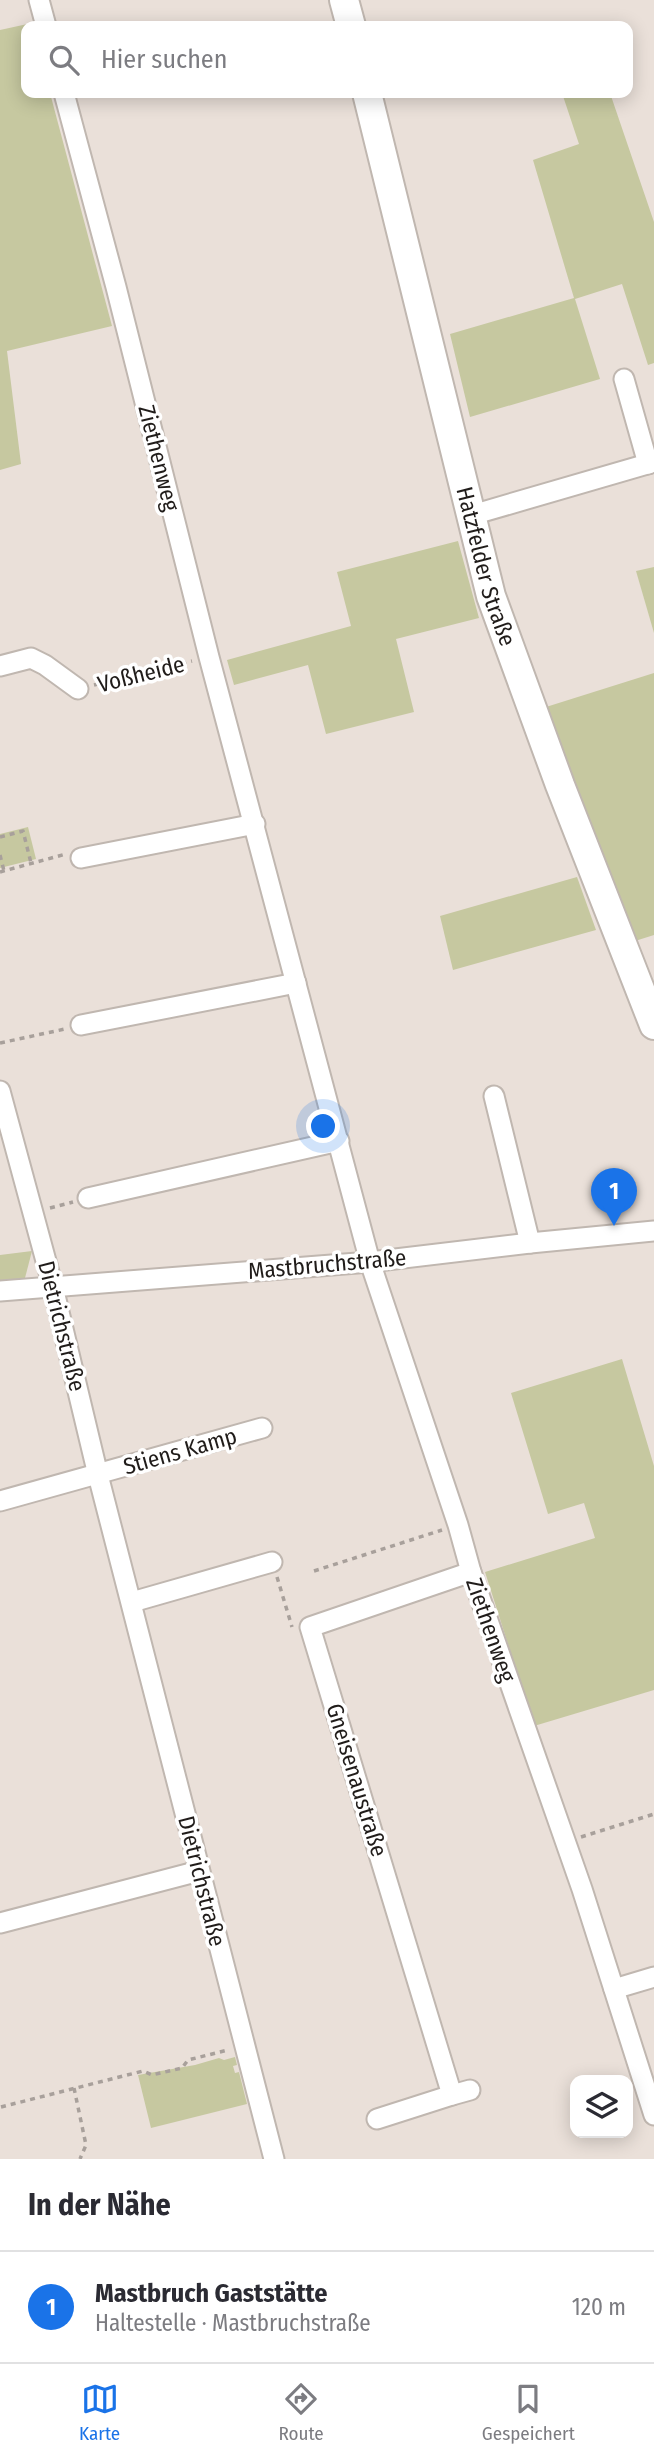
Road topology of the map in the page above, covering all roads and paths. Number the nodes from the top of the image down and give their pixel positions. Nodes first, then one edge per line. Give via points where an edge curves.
1 (39, 0) edge
2 (344, 0) edge
3 (45, 21) edge
4 (350, 21) edge
5 (65, 98) edge
6 (368, 98) edge
7 (624, 379) dead end
8 (651, 463) edge
9 (472, 515) junction
10 (209, 657) junction
11 (0, 666) edge
12 (79, 689) joint
13 (255, 824) junction
14 (0, 837) edge
15 (0, 855) edge
16 (81, 858) joint
17 (31, 863) junction
18 (2, 871) edge
19 (296, 983) junction
20 (81, 1025) joint
21 (654, 1026) edge
22 (0, 1043) edge
23 (0, 1091) edge
24 (494, 1096) dead end
25 (340, 1141) junction
26 (7, 1147) edge
27 (89, 1198) joint
28 (32, 1212) junction
29 (654, 1231) edge
30 (530, 1243) junction
31 (370, 1262) junction
32 (53, 1287) junction
33 (0, 1291) edge
34 (262, 1428) dead end
35 (98, 1475) junction
36 (0, 1501) edge
37 (458, 1525) junction
38 (272, 1562) joint
39 (314, 1571) dead end
40 (471, 1573) junction
41 (132, 1602) junction
42 (310, 1627) junction
43 (654, 1814) edge
44 (566, 1842) junction
45 (199, 1871) junction
46 (0, 1923) edge
47 (654, 1977) edge
48 (614, 1989) junction
49 (243, 2047) junction
50 (74, 2088) junction
51 (1, 2107) edge
52 (654, 2115) edge
53 (377, 2119) dead end
54 (80, 2159) edge
55 (274, 2159) edge

1 - 3 street
2 - 4 street
5 - 10 street, Ziethenweg
6 - 9 street, Hatzfelder Straße
7 - 8 street
8 - 9 street
9 - 21 street, Hatzfelder Straße via 491,596
10 - 12 path, Voßheide
10 - 13 street, Ziethenweg
11 - 12 street, Voßheide via 31,658
13 - 16 street
13 - 19 street, Ziethenweg
14 - 17 path via 23,831
15 - 18 path
16 - 17 path via 67,853
17 - 18 path
19 - 20 street
19 - 25 street, Ziethenweg
20 - 22 path
23 - 26 street, Dietrichstraße
24 - 30 street
25 - 27 street
25 - 31 street, Ziethenweg
26 - 28 street, Dietrichstraße
27 - 28 path
28 - 32 street, Dietrichstraße
29 - 30 street, Mastbruchstraße
30 - 31 street, Mastbruchstraße
31 - 32 street, Mastbruchstraße
31 - 37 street, Ziethenweg
32 - 33 street, Mastbruchstraße
32 - 35 street, Dietrichstraße
34 - 35 street, Stiens Kamp
35 - 36 street, Stiens Kamp
35 - 41 street, Dietrichstraße
37 - 39 path
37 - 40 street, Ziethenweg
38 - 41 street
38 - 42 path via 294,1632
40 - 42 street
40 - 44 street, Ziethenweg
41 - 45 street, Dietrichstraße
42 - 53 street, Gneisenaustraße via 461,2093
43 - 44 path
44 - 48 street, Ziethenweg
45 - 46 street
45 - 49 street, Dietrichstraße
47 - 48 street
48 - 52 street, Ziethenweg
49 - 50 path via 188,2060 181,2068 152,2076 143,2071
49 - 55 street, Dietrichstraße
50 - 51 path
50 - 54 path via 86,2145

